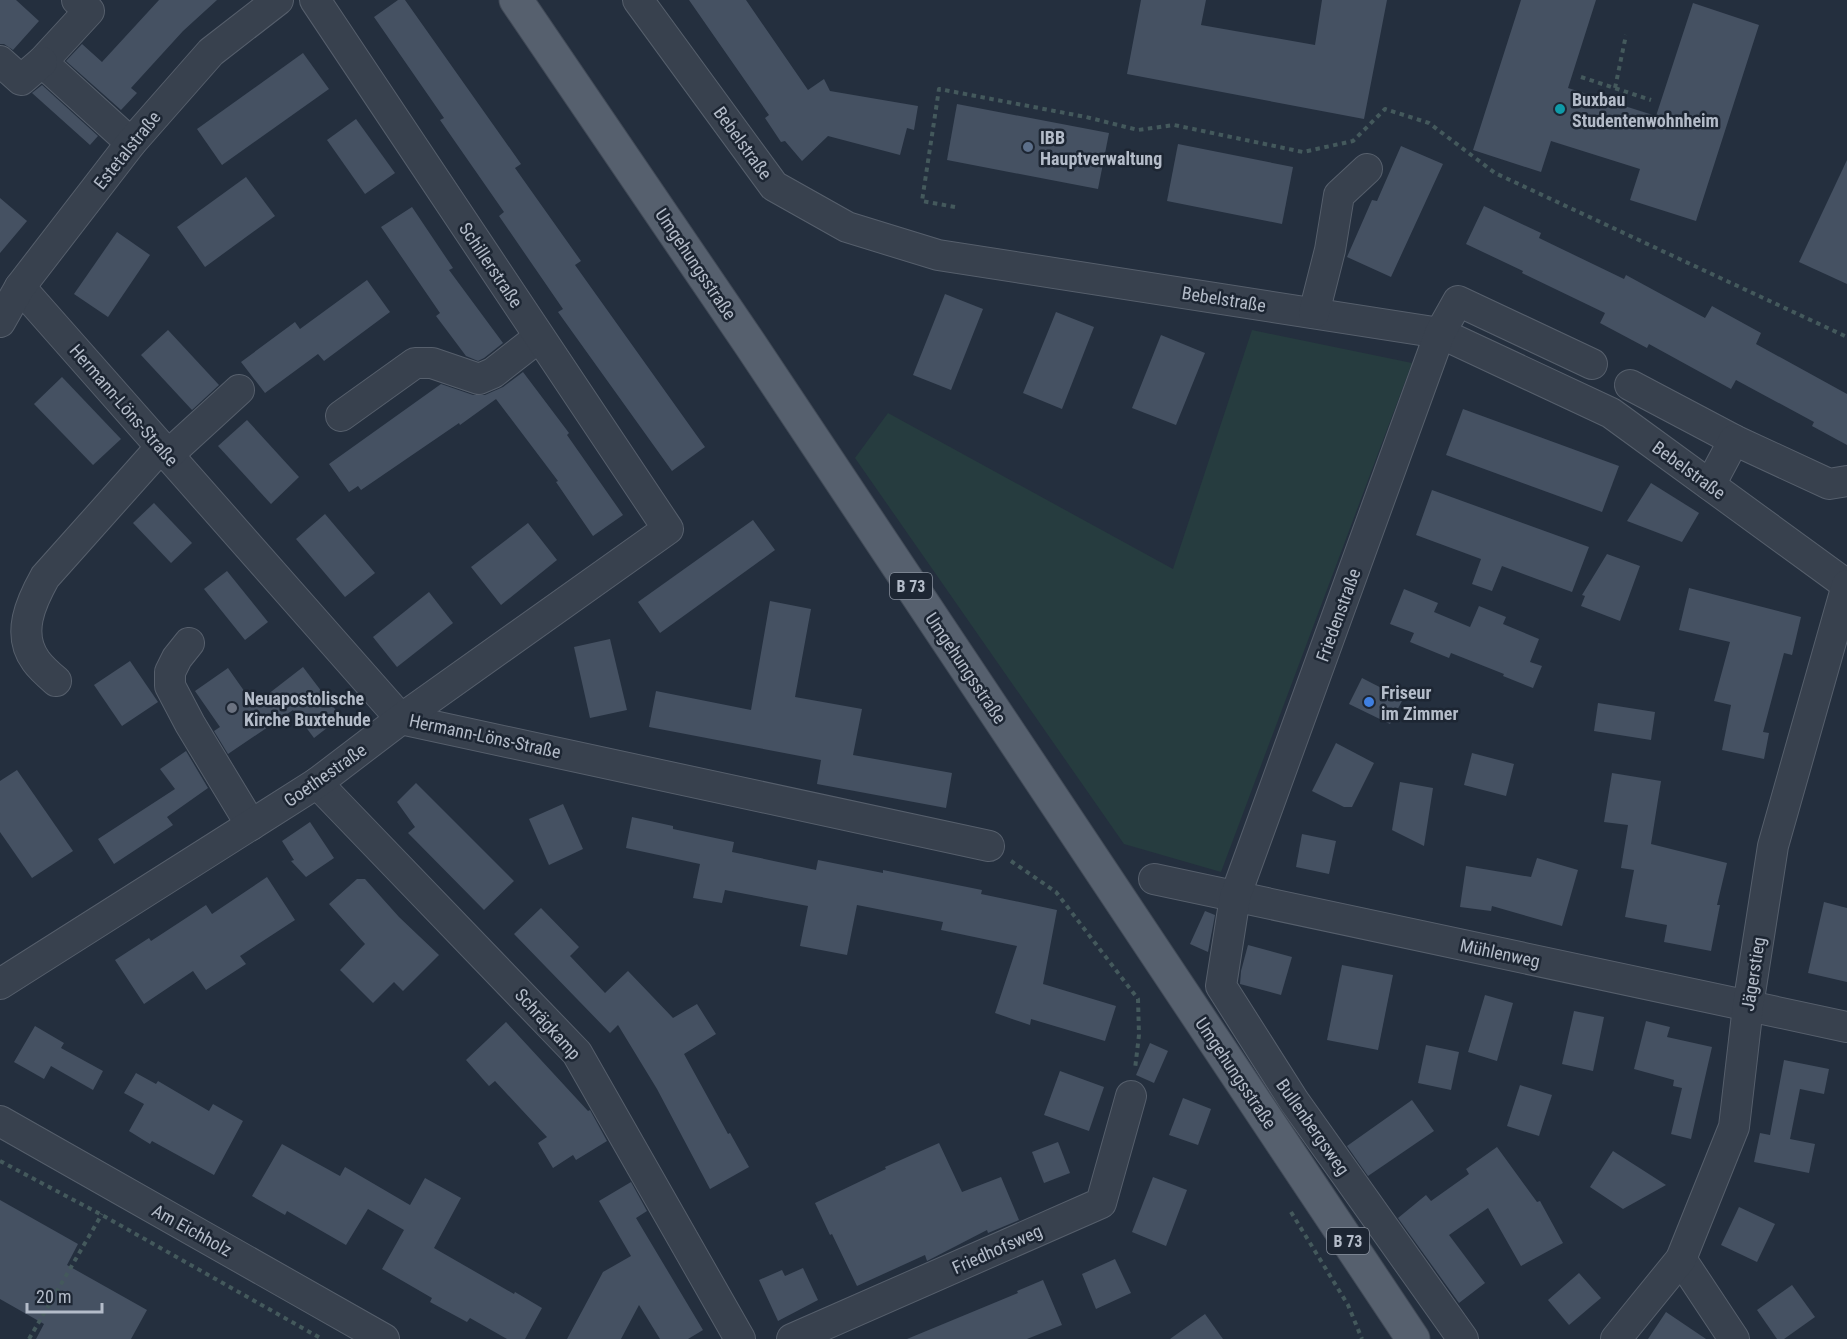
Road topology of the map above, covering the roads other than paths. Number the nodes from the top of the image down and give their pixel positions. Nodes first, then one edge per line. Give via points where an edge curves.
1 (77, 0) edge
2 (278, 0) edge
3 (315, 0) edge
4 (516, 0) edge
5 (638, 0) edge
6 (0, 61) edge
7 (42, 62) junction
8 (131, 143) junction
9 (1367, 169) dead end
10 (20, 287) junction
11 (1314, 313) junction
12 (0, 322) edge
13 (1440, 333) junction
14 (539, 337) junction
15 (1592, 364) dead end
16 (1630, 385) dead end
17 (239, 390) dead end
18 (341, 416) dead end
19 (1734, 440) junction
20 (165, 451) junction
21 (1847, 481) edge
22 (1710, 485) junction
23 (668, 529) joint
24 (1847, 585) edge
25 (189, 643) dead end
26 (56, 681) dead end
27 (401, 719) junction
28 (317, 783) junction
29 (251, 825) junction
30 (989, 846) road end
31 (1154, 879) dead end
32 (1235, 897) junction
33 (0, 984) edge
34 (1748, 1006) junction
35 (1847, 1027) edge
36 (1131, 1096) road end
37 (0, 1121) edge
38 (1681, 1259) junction
39 (1396, 1324) edge
40 (353, 1331) edge
41 (384, 1339) edge
42 (740, 1339) edge
43 (792, 1339) edge
44 (1413, 1339) edge
45 (1463, 1339) edge
46 (1616, 1339) edge
47 (1734, 1339) edge

1 - 7 street via 89,11
2 - 8 street, Estetalstraße via 211,52
3 - 14 street, Schillerstraße
4 - 39 main road, Umgehungsstraße / B 73 via 763,364
5 - 11 street, Bebelstraße via 774,186 847,227 938,255
6 - 7 street via 21,80
7 - 8 street
8 - 10 street, Estetalstraße
9 - 11 street via 1339,195
10 - 12 street, Estetalstraße
10 - 20 street, Hermann-Löns-Straße
11 - 13 street, Bebelstraße
13 - 15 street, Friedenstraße via 1458,301
13 - 22 street, Bebelstraße via 1611,414
13 - 32 street, Friedenstraße
14 - 18 street via 493,374 479,379 432,363 415,363
14 - 23 street, Schillerstraße
16 - 19 street
17 - 20 street
19 - 21 street via 1829,484
19 - 22 street
20 - 26 street via 45,577 31,602 26,626 28,646 35,661
20 - 27 street, Hermann-Löns-Straße
22 - 24 street, Bebelstraße
23 - 27 street, Goethestraße
24 - 34 street, Jägerstieg via 1773,846
25 - 29 street via 170,672 170,686
27 - 28 street, Goethestraße
27 - 30 street, Hermann-Löns-Straße
28 - 29 street, Goethestraße
28 - 42 street, Schrägkamp via 577,1053
29 - 33 street, Goethestraße
31 - 32 street, Mühlenweg
32 - 34 street, Mühlenweg
32 - 45 street, Bullenbergsweg via 1221,986 1294,1101
34 - 35 street, Mühlenweg
34 - 38 street, Jägerstieg via 1734,1127
36 - 43 street, Friedhofsweg via 1101,1203
37 - 40 street, Am Eichholz
38 - 46 street, Jägerstieg
38 - 47 street
39 - 44 main road, Umgehungsstraße / B 73
40 - 41 street, Am Eichholz

